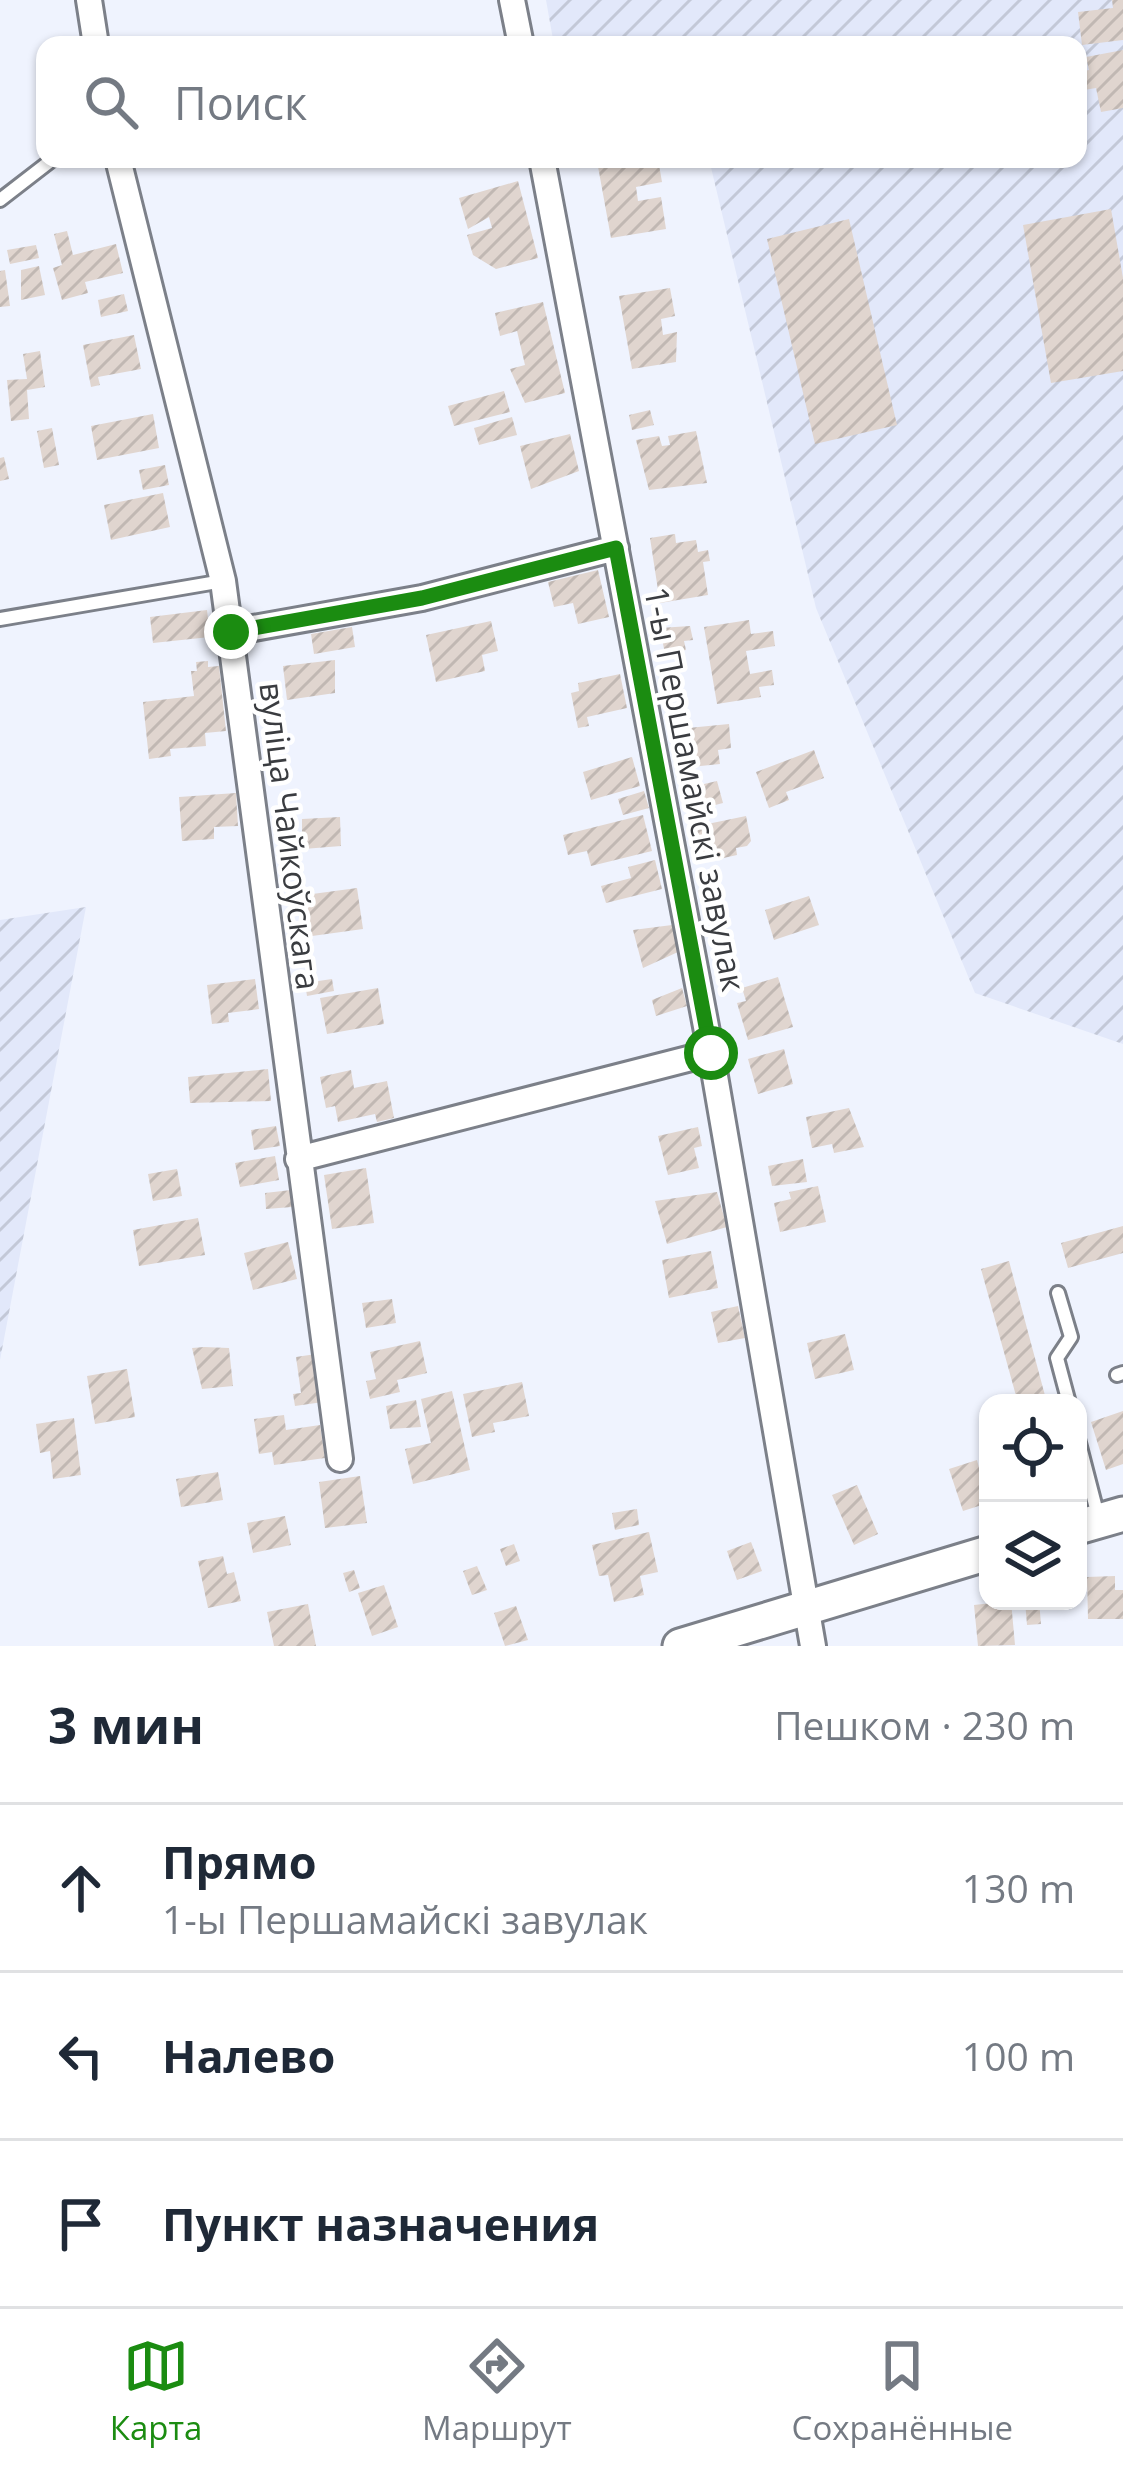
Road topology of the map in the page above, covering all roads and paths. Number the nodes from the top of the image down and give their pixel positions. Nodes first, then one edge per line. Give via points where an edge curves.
1 (89, 0) edge
2 (512, 0) edge
3 (95, 36) edge
4 (519, 36) edge
5 (41, 168) edge
6 (120, 168) edge
7 (544, 168) edge
8 (0, 200) edge
9 (616, 548) junction
10 (223, 581) junction
11 (0, 619) edge
12 (231, 632) junction
13 (711, 1053) junction
14 (298, 1159) junction
15 (1058, 1293) dead end
16 (1067, 1394) edge
17 (340, 1459) dead end
18 (1087, 1473) edge
19 (1100, 1521) edge
20 (979, 1556) edge
21 (808, 1605) junction
22 (680, 1646) edge
23 (813, 1646) edge

1 - 3 street
2 - 4 street
5 - 8 lane
6 - 10 street, вуліца Чайкоўскага
7 - 9 street, 1-ы Першамайскі завулак
9 - 12 street via 422,598
9 - 13 street, 1-ы Першамайскі завулак
10 - 11 lane
10 - 12 street, вуліца Чайкоўскага
12 - 14 street, вуліца Чайкоўскага
13 - 14 street
13 - 21 street, 1-ы Першамайскі завулак
14 - 17 street, вуліца Чайкоўскага
15 - 16 lane via 1071,1337 1057,1358
18 - 19 lane
20 - 21 street
21 - 22 street
21 - 23 street, 1-ы Першамайскі завулак

